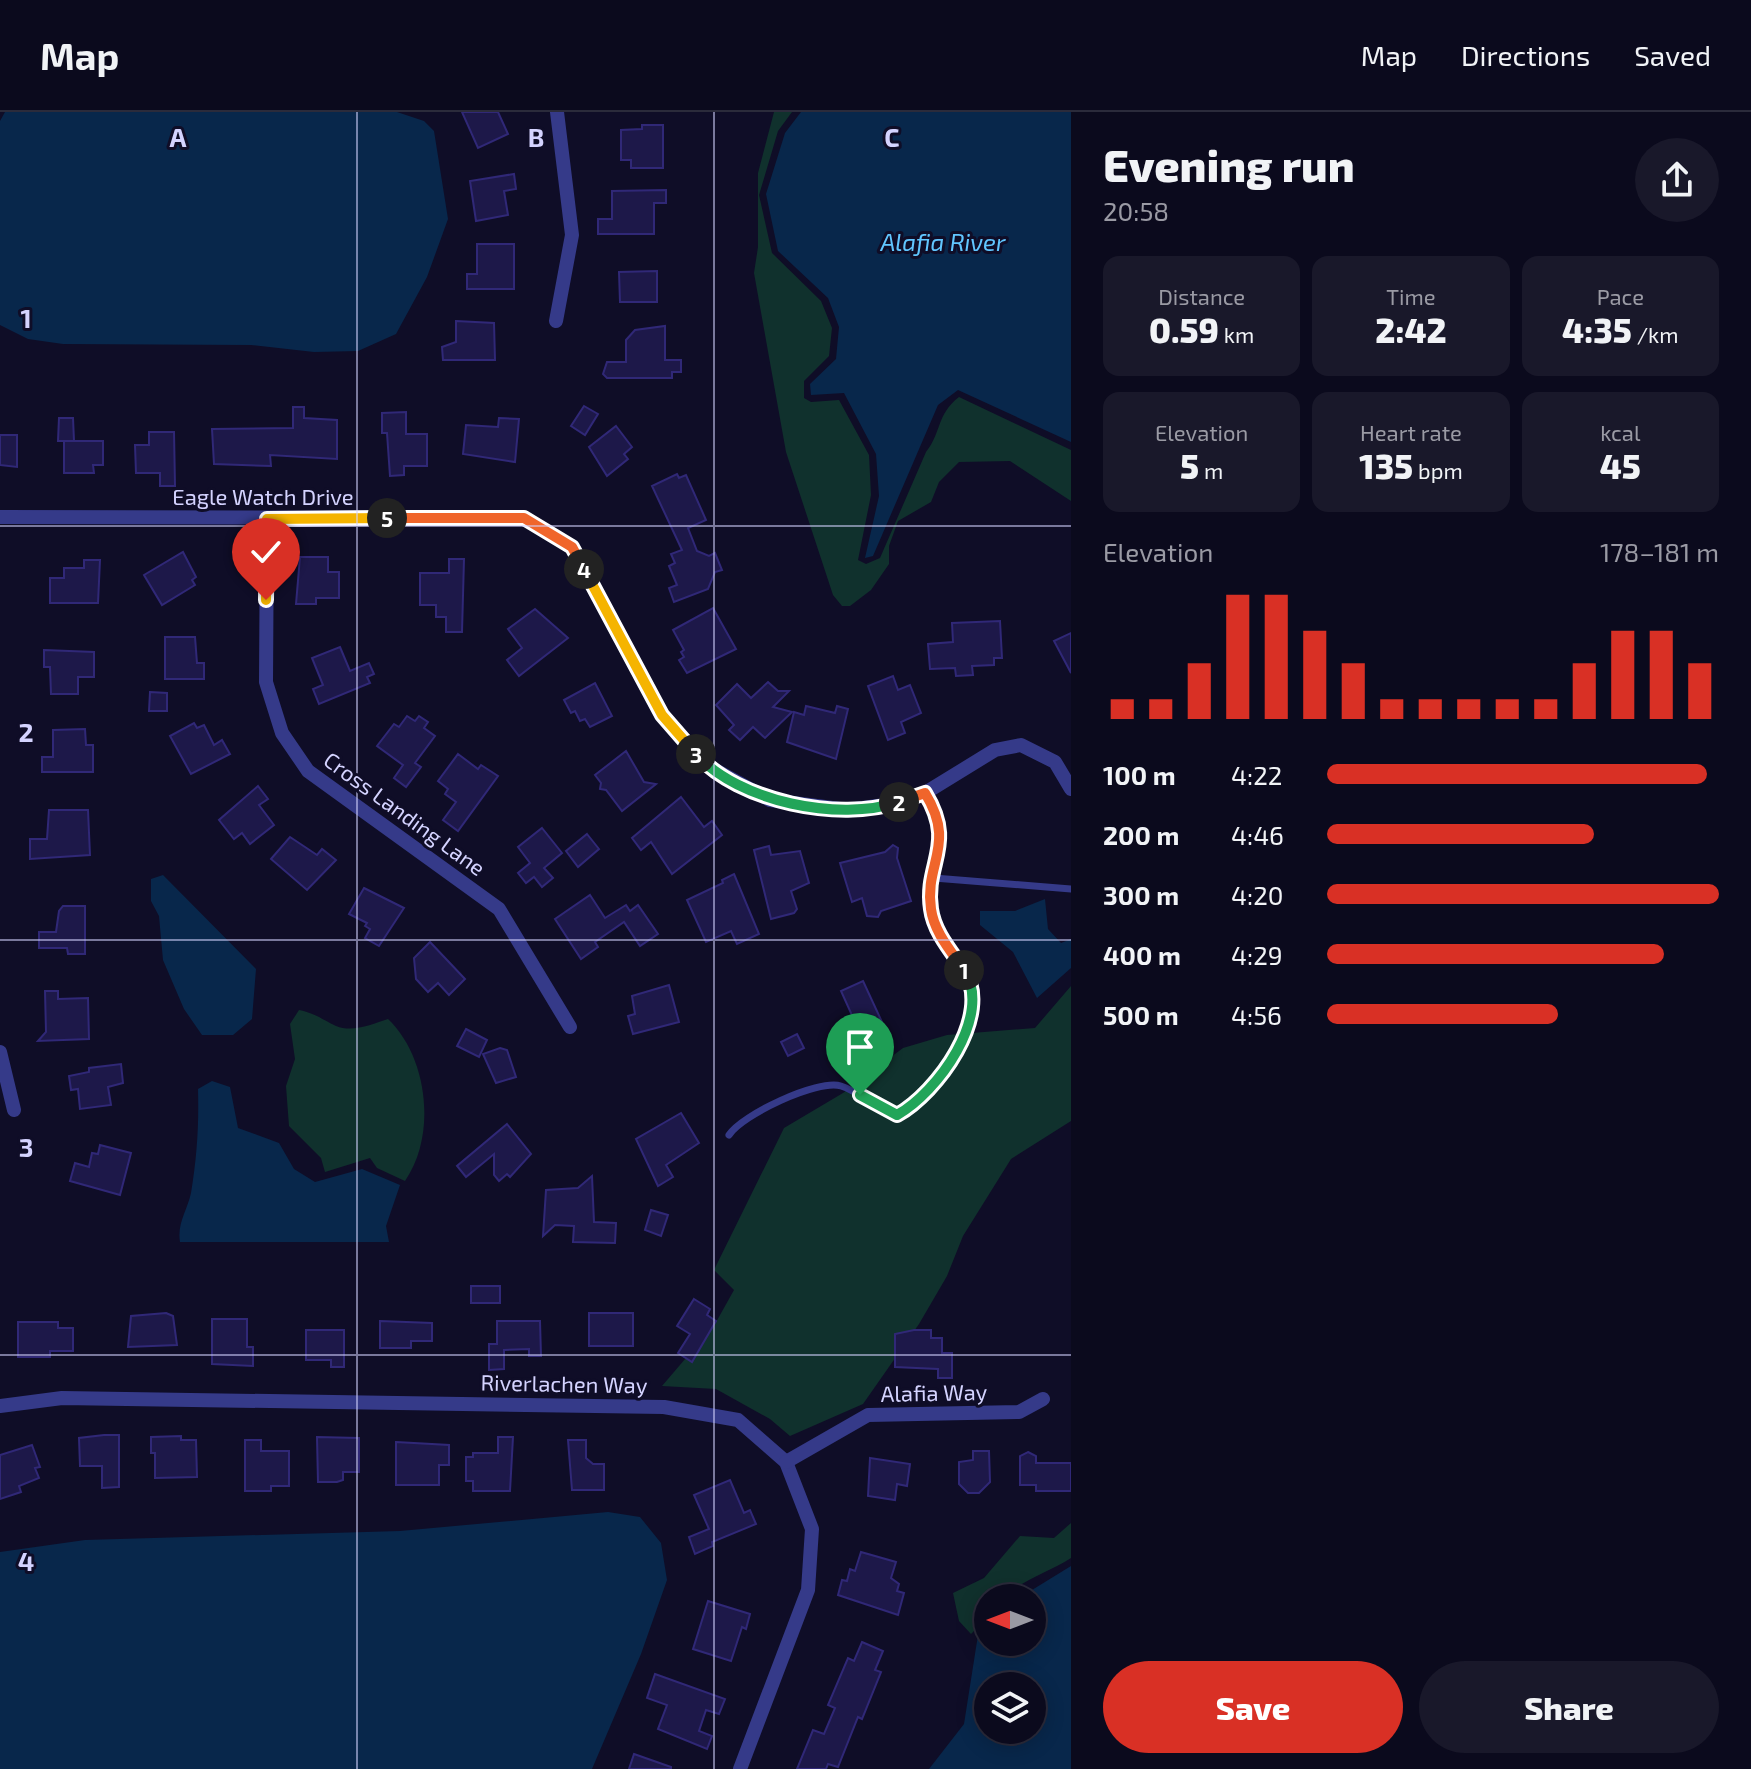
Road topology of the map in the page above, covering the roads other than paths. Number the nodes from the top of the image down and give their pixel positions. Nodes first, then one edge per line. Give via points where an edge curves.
1 (557, 112) edge
2 (556, 321) dead end
3 (0, 517) edge
4 (267, 519) junction
5 (1071, 789) edge
6 (925, 793) junction
7 (934, 878) junction
8 (1071, 889) edge
9 (570, 1027) dead end
10 (0, 1052) edge
11 (14, 1110) dead end
12 (729, 1135) dead end
13 (1043, 1399) dead end
14 (0, 1406) edge
15 (786, 1462) junction
16 (740, 1769) edge

1 - 2 street via 572,235
3 - 4 street, Eagle Watch Drive
4 - 6 street, Eagle Watch Drive via 524,518 572,547 662,715 706,765 770,800 848,810
4 - 9 street, Cross Landing Lane via 266,682 282,733 308,771 499,909
5 - 6 street, Eagle Watch Drive via 1055,762 1021,745 995,750
6 - 7 lane via 939,826
7 - 8 lane
7 - 12 lane via 934,922 968,976 974,1010 929,1089 897,1115 843,1086 824,1085 748,1118
10 - 11 street
13 - 15 street, Alafia Way via 1019,1412 868,1415
14 - 15 street, Riverlachen Way via 62,1398 664,1407 738,1420
15 - 16 street, Riverlachen Way via 812,1529 808,1590

